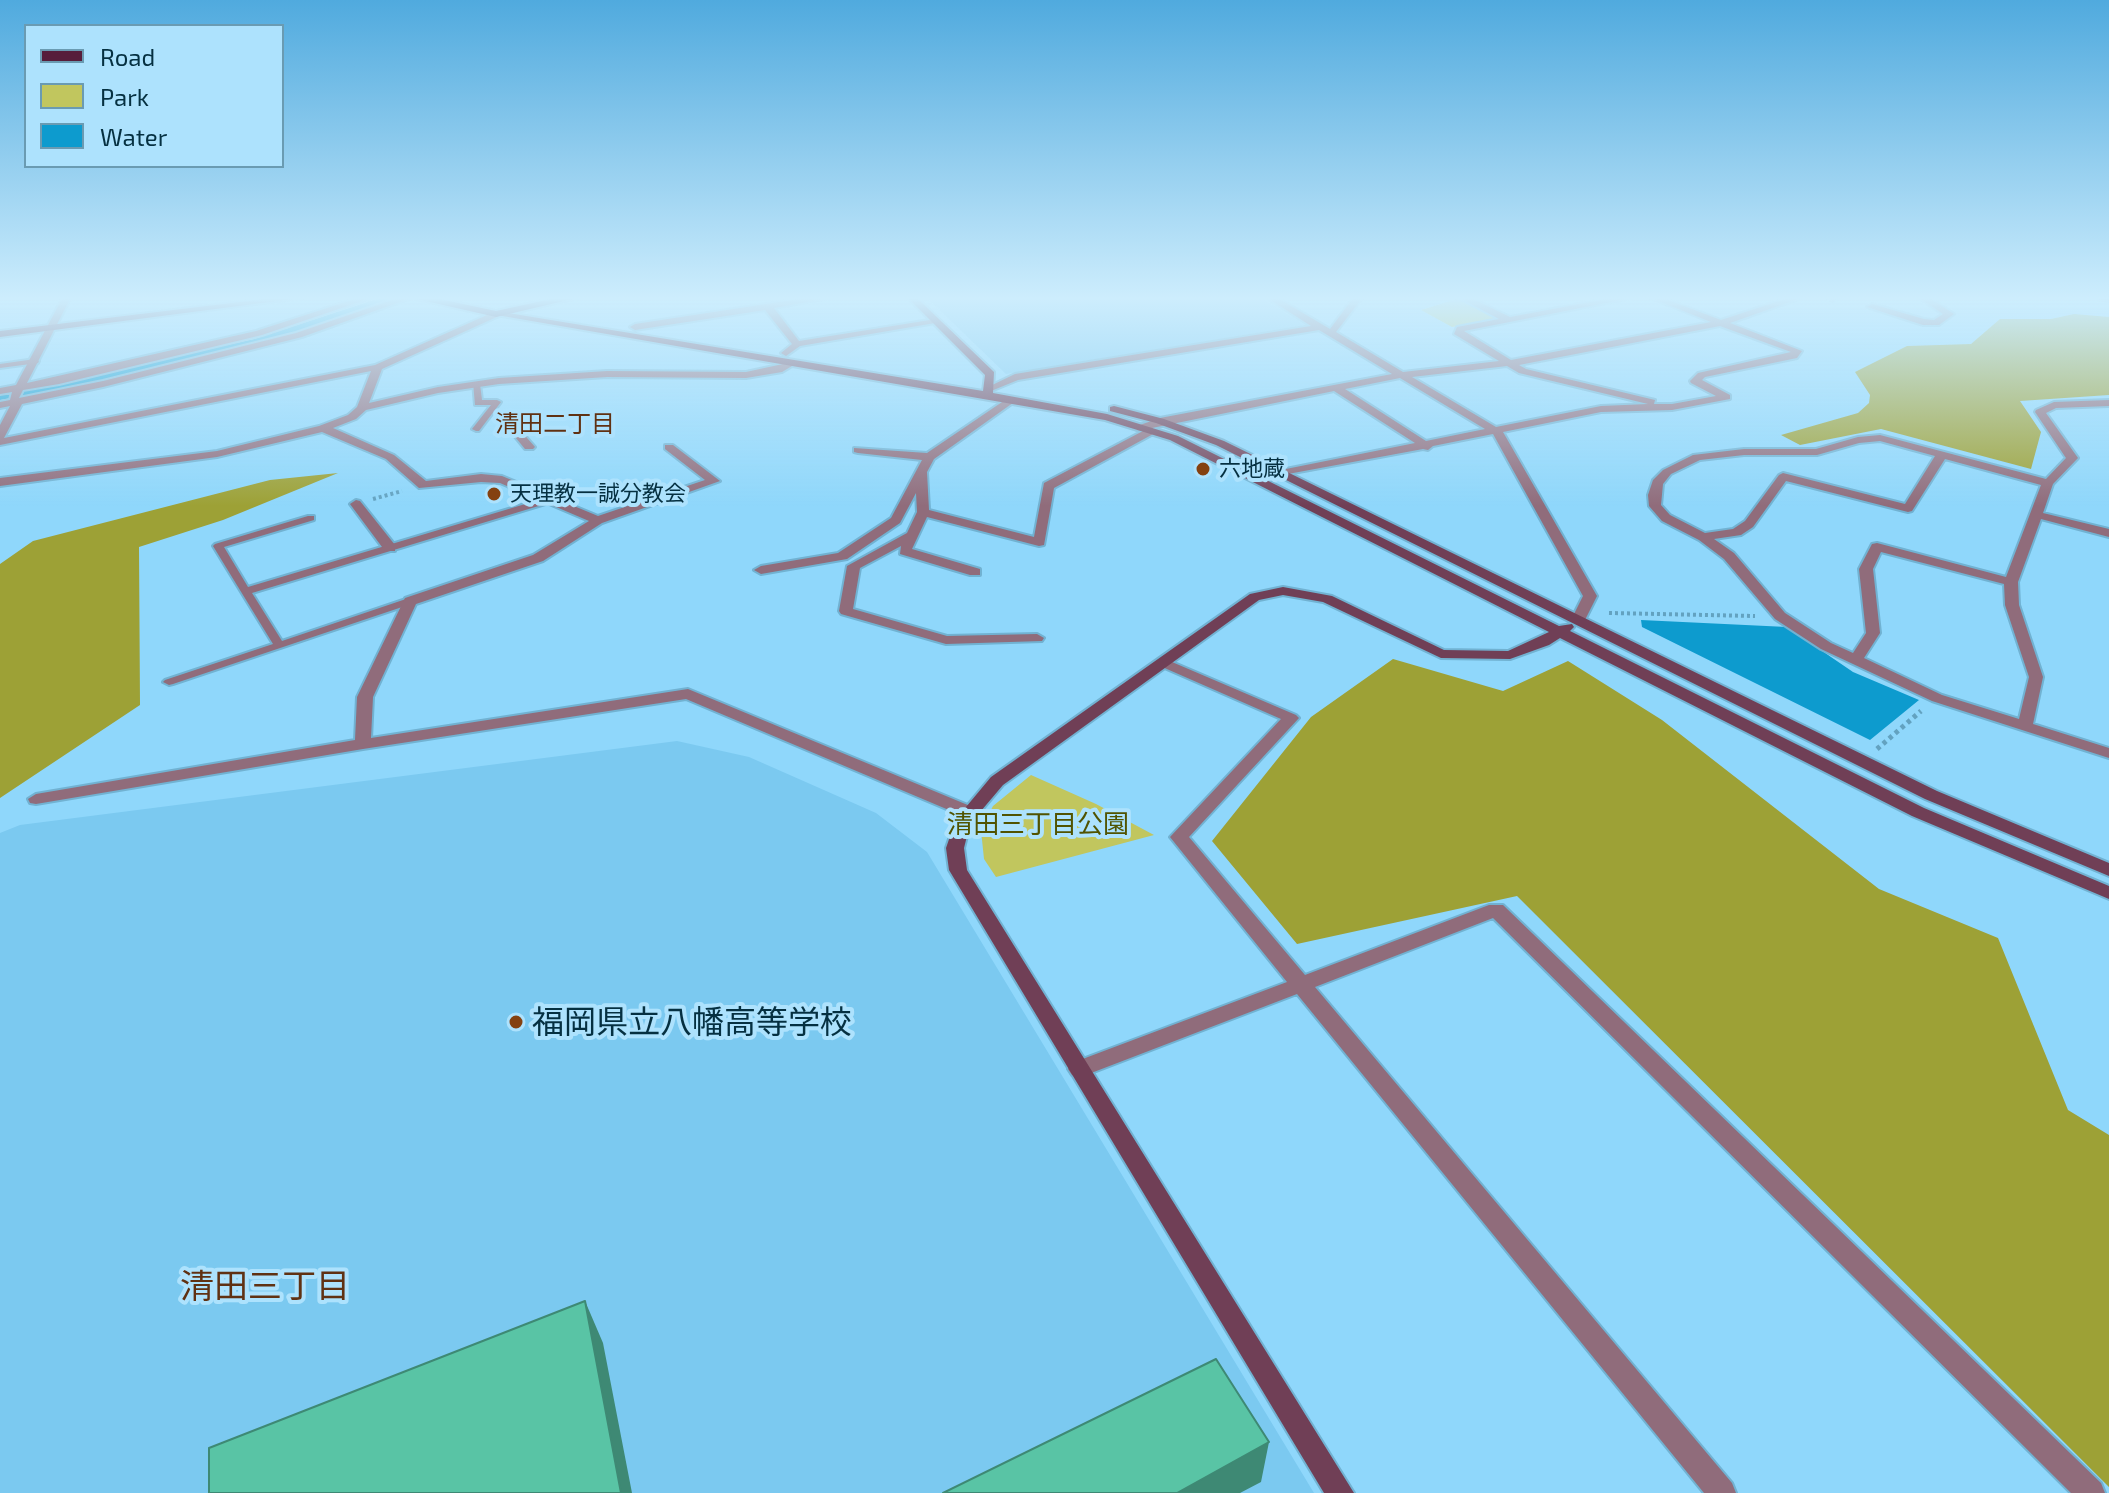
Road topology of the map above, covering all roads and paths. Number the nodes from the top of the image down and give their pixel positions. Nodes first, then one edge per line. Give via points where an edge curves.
1 (32, 367) edge
2 (126, 367) edge
3 (148, 367) edge
4 (378, 367) joint
5 (780, 367) edge
6 (857, 367) edge
7 (982, 367) edge
8 (1083, 367) edge
9 (1388, 367) edge
10 (1468, 367) edge
11 (1514, 367) edge
12 (1742, 367) edge
13 (1402, 375) junction
14 (476, 384) junction
15 (1335, 387) junction
16 (0, 391) edge
17 (990, 392) junction
18 (18, 394) junction
19 (1012, 400) junction
20 (2108, 403) edge
21 (0, 405) edge
22 (1672, 407) junction
23 (362, 408) junction
24 (1151, 427) junction
25 (323, 428) junction
26 (476, 429) dead end
27 (516, 432) dead end
28 (1497, 432) junction
29 (0, 439) edge
30 (529, 447) dead end
31 (669, 447) dead end
32 (1428, 447) junction
33 (858, 450) dead end
34 (1941, 456) junction
35 (929, 457) junction
36 (921, 472) junction
37 (1281, 474) junction
38 (0, 482) edge
39 (2048, 483) junction
40 (552, 499) junction
41 (356, 504) dead end
42 (923, 512) junction
43 (2038, 515) junction
44 (311, 518) dead end
45 (598, 520) junction
46 (2109, 533) edge
47 (912, 535) junction
48 (1703, 537) junction
49 (390, 548) junction
50 (761, 570) dead end
51 (975, 572) dead end
52 (2011, 582) junction
53 (246, 591) junction
54 (410, 601) junction
55 (1579, 616) junction
56 (1780, 616) junction
57 (1559, 632) junction
58 (1037, 638) dead end
59 (279, 645) junction
60 (1856, 659) junction
61 (1165, 663) junction
62 (169, 682) dead end
63 (1937, 698) junction
64 (2025, 725) junction
65 (363, 744) junction
66 (2109, 753) edge
67 (1862, 762) junction
68 (36, 799) dead end
69 (969, 812) junction
70 (2109, 870) edge
71 (2109, 893) edge
72 (1299, 985) junction
73 (1079, 1069) junction
74 (1340, 1493) edge
75 (1722, 1493) edge
76 (2091, 1493) edge

1 - 18 street
2 - 18 street
3 - 18 street
4 - 23 street
4 - 29 street
5 - 14 street via 746,375 570,374
6 - 17 street
7 - 17 street via 990,374
8 - 17 street via 1015,377
9 - 13 street
10 - 13 street
11 - 22 street
12 - 22 street via 1695,381 1726,397
13 - 15 street
13 - 28 street
14 - 23 street
14 - 26 lane via 478,403 497,402
15 - 24 street
15 - 32 street
16 - 18 street
17 - 19 street
17 - 24 street
18 - 21 street
18 - 29 street
19 - 24 street
19 - 35 street
20 - 39 street via 2054,405 2040,412 2072,458
22 - 28 street via 1601,409
23 - 25 street
24 - 37 street via 1220,443
24 - 42 street via 1048,486 1039,542
24 - 57 street
25 - 38 street via 217,454
25 - 40 street via 390,457 423,485 502,480
27 - 30 street
28 - 32 street
28 - 55 street via 1590,596
31 - 45 street via 714,481
32 - 37 street
33 - 35 street
34 - 39 street
34 - 48 street via 1908,508 1783,477 1749,524 1737,532
34 - 48 street via 1880,438 1817,452 1697,457 1667,472 1654,495 1655,506 1666,518
35 - 36 street
36 - 42 street
36 - 50 street via 896,520 842,556
37 - 55 street
39 - 43 street
40 - 45 street
40 - 49 lane
41 - 49 street
42 - 47 street
43 - 46 street
43 - 52 street
44 - 53 lane via 218,546
45 - 54 street via 538,558
47 - 51 street via 905,551
47 - 58 street via 854,566 846,611 946,640
48 - 56 street via 1729,556
49 - 53 lane
52 - 60 street via 1877,547 1866,569 1873,633
52 - 64 street via 2012,605 2036,677
53 - 59 lane
54 - 59 lane
54 - 65 street via 365,697
55 - 56 path
55 - 57 street
55 - 67 street
56 - 60 street
57 - 61 street via 1510,655 1441,654 1327,599 1283,591 1255,597
57 - 71 street via 1918,812
59 - 62 lane
60 - 63 street
61 - 69 street via 997,781
61 - 72 street via 1291,718 1179,837
63 - 64 street
63 - 67 path
64 - 66 street
65 - 68 street
65 - 69 street via 688,694
67 - 70 street
69 - 73 street via 955,848 958,870
72 - 73 street
72 - 75 street
72 - 76 street via 1496,910
73 - 74 street

